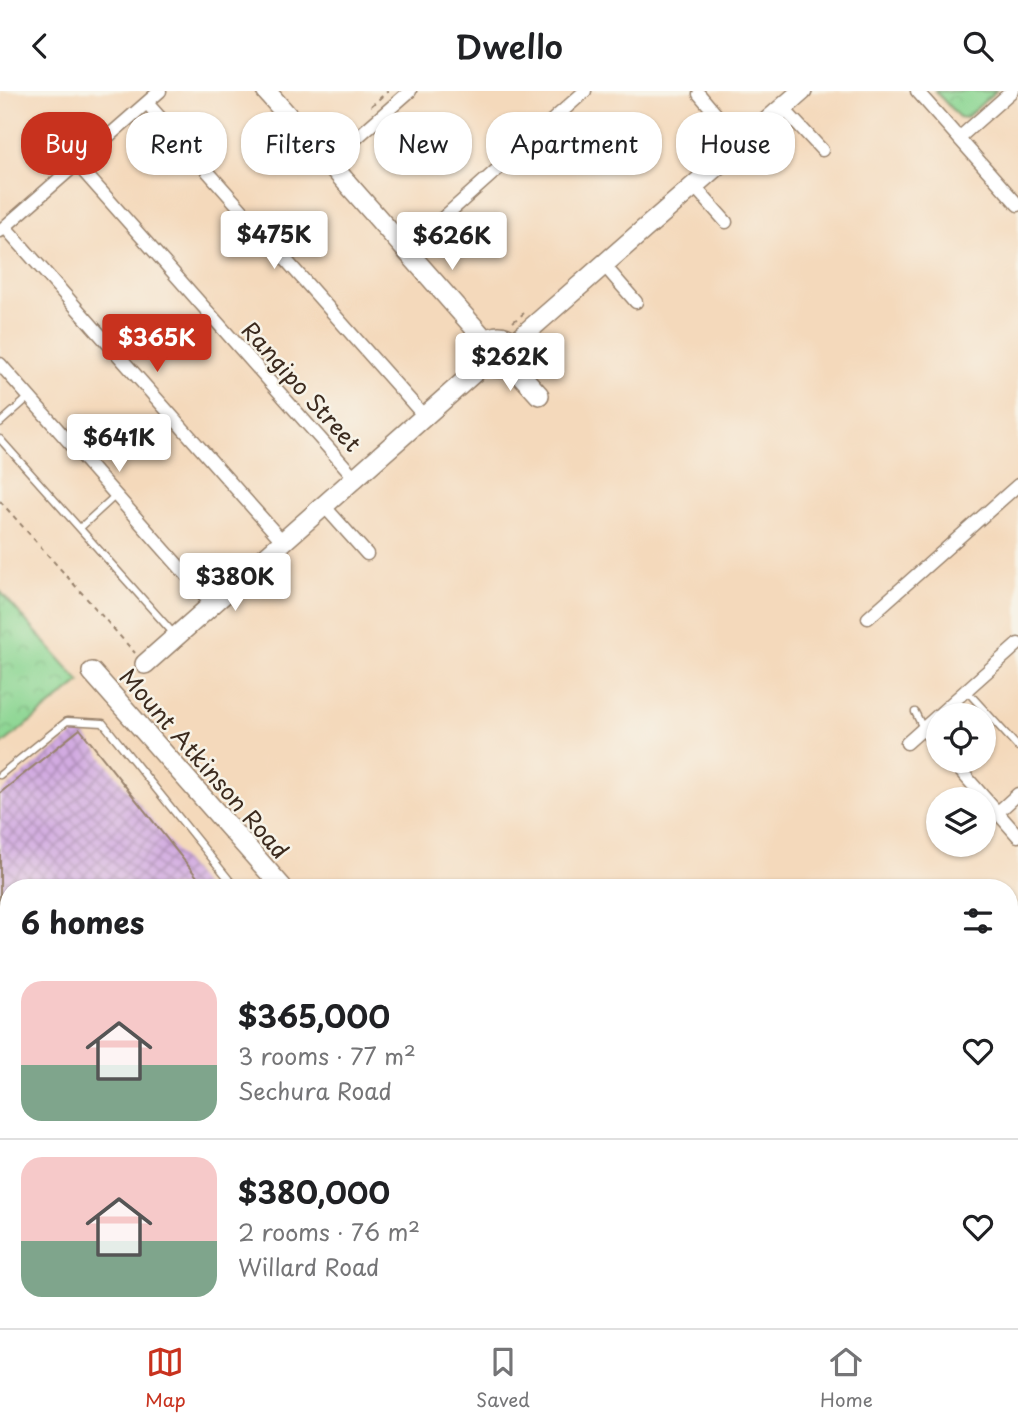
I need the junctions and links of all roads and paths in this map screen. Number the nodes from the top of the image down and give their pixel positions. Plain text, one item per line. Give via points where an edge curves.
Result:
1 (160, 91) edge
2 (266, 91) edge
3 (388, 91) edge
4 (410, 91) edge
5 (585, 91) edge
6 (802, 91) edge
7 (917, 91) edge
8 (1012, 91) edge
9 (699, 94) dead end
10 (147, 103) junction
11 (370, 106) dead end
12 (783, 108) junction
13 (285, 112) edge
14 (714, 112) edge
15 (778, 112) edge
16 (112, 134) edge
17 (360, 135) edge
18 (959, 138) junction
19 (822, 150) dead end
20 (64, 175) edge
21 (87, 175) edge
22 (340, 175) edge
23 (706, 175) edge
24 (694, 186) junction
25 (1018, 205) edge
26 (726, 222) dead end
27 (3, 229) edge
28 (407, 251) junction
29 (604, 265) junction
30 (636, 302) dead end
31 (486, 342) junction
32 (534, 345) dead end
33 (512, 354) junction
34 (486, 362) junction
35 (531, 364) dead end
36 (0, 365) edge
37 (539, 395) dead end
38 (29, 397) junction
39 (425, 417) junction
40 (0, 423) edge
41 (0, 439) edge
42 (356, 479) junction
43 (1018, 485) edge
44 (116, 495) junction
45 (0, 501) edge
46 (325, 506) junction
47 (80, 529) junction
48 (284, 543) junction
49 (367, 554) dead end
50 (213, 605) junction
51 (868, 618) dead end
52 (177, 637) junction
53 (1018, 644) edge
54 (145, 664) joint
55 (92, 672) dead end
56 (966, 689) junction
57 (915, 712) dead end
58 (923, 728) junction
59 (926, 731) edge
60 (906, 743) dead end
61 (1018, 747) edge
62 (962, 773) edge
63 (0, 775) edge
64 (1018, 794) edge
65 (997, 813) junction
66 (1018, 836) edge
67 (229, 879) edge
68 (275, 879) edge

1 - 10 street
2 - 13 street
3 - 11 path
4 - 17 street
5 - 28 street
6 - 12 street
7 - 18 street
8 - 18 street
9 - 14 street
10 - 16 street
10 - 39 street
12 - 15 street
12 - 19 street
18 - 25 street
20 - 27 street
21 - 42 street, Rangipo Street
22 - 28 street
23 - 24 street
24 - 26 street
24 - 29 street
27 - 48 street
28 - 31 street
29 - 30 street
29 - 33 street
31 - 33 street via 501,336
31 - 34 street
32 - 35 path
33 - 34 street via 496,368
33 - 37 street
34 - 39 street
36 - 38 street
38 - 40 lane
38 - 44 street
39 - 42 street
41 - 47 lane
42 - 46 street
43 - 51 street
44 - 47 lane
44 - 50 street
45 - 54 path
46 - 48 street
46 - 49 street
47 - 52 lane
48 - 50 street
50 - 52 street
52 - 54 street
53 - 56 street
55 - 68 street, Mount Atkinson Road
56 - 58 street
56 - 61 lane
57 - 58 lane
58 - 59 street
58 - 60 street
62 - 65 street
63 - 67 lane via 67,721 103,723
64 - 65 street
65 - 66 street

